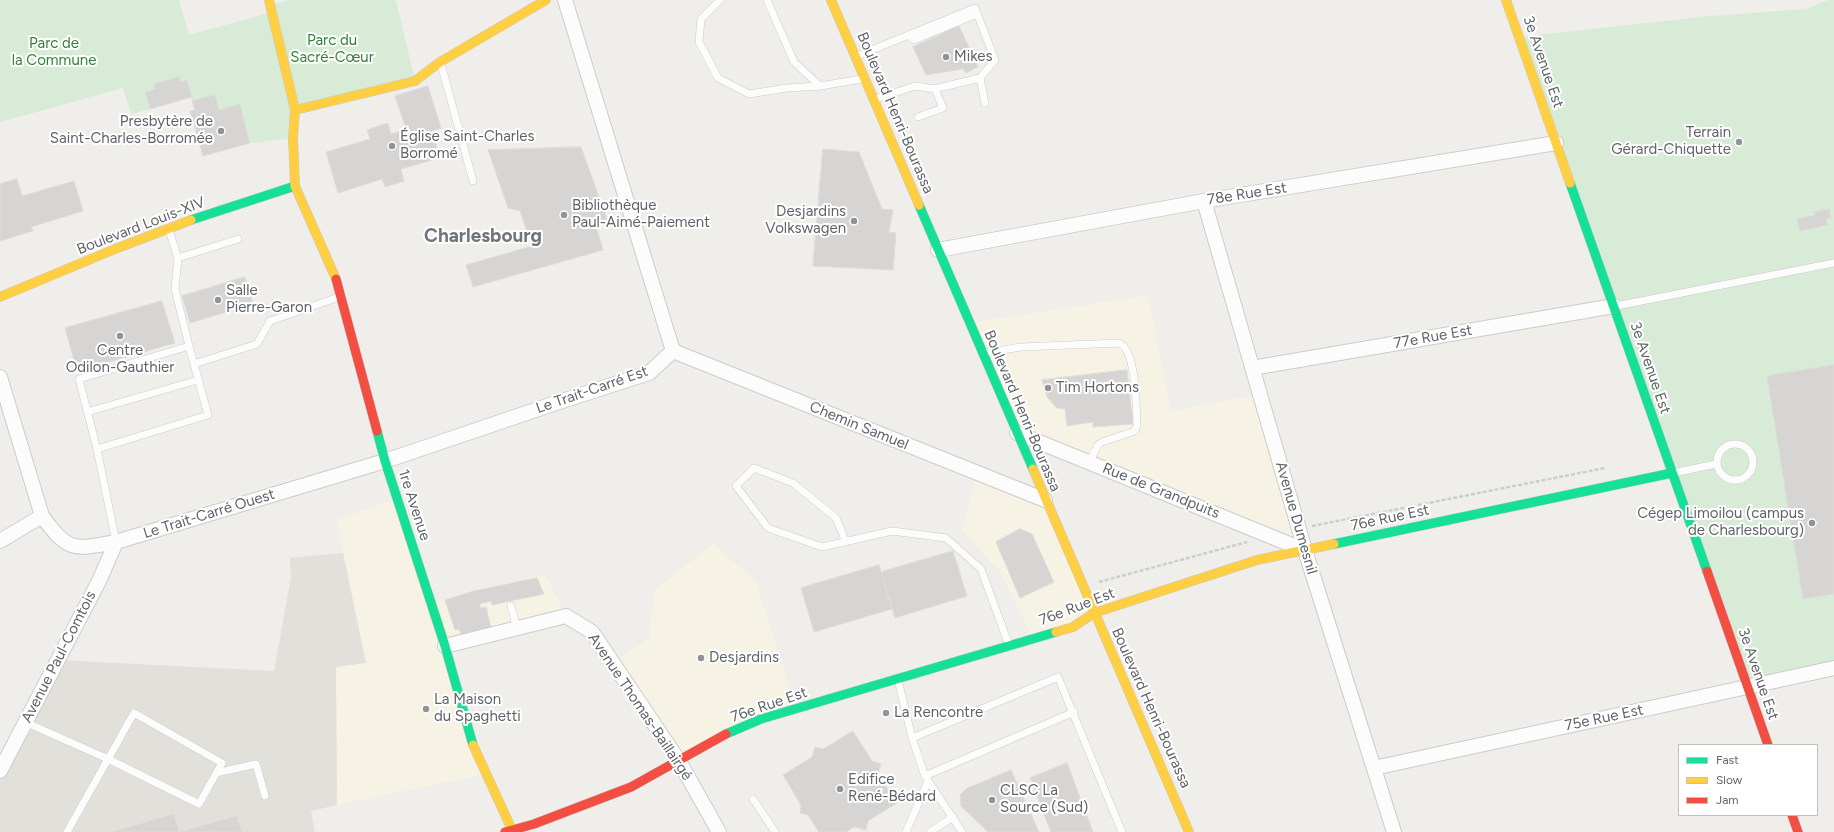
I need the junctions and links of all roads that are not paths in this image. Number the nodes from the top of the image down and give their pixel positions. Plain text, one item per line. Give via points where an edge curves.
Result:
1 (269, 0) edge
2 (546, 0) edge
3 (565, 0) edge
4 (720, 0) edge
5 (767, 0) edge
6 (831, 0) edge
7 (1506, 0) edge
8 (855, 57) junction
9 (440, 62) junction
10 (864, 78) junction
11 (980, 78) junction
12 (820, 86) junction
13 (934, 89) junction
14 (874, 100) junction
15 (985, 103) dead end
16 (295, 110) junction
17 (918, 117) dead end
18 (1556, 143) junction
19 (473, 182) dead end
20 (295, 186) junction
21 (1204, 201) junction
22 (169, 229) junction
23 (238, 239) dead end
24 (938, 250) junction
25 (178, 258) junction
26 (1834, 263) edge
27 (340, 296) junction
28 (0, 297) edge
29 (1614, 306) junction
30 (189, 346) junction
31 (672, 351) junction
32 (983, 354) junction
33 (194, 364) junction
34 (1252, 368) junction
35 (0, 377) edge
36 (198, 380) junction
37 (87, 412) junction
38 (1017, 433) junction
39 (97, 449) junction
40 (385, 461) junction
41 (1090, 462) junction
42 (1716, 464) junction
43 (1672, 473) junction
44 (1045, 500) junction
45 (42, 516) junction
46 (0, 541) edge
47 (116, 542) junction
48 (846, 542) junction
49 (1305, 550) junction
50 (511, 606) dead end
51 (1094, 613) junction
52 (517, 628) junction
53 (445, 646) junction
54 (1009, 646) junction
55 (1834, 668) edge
56 (898, 680) junction
57 (1747, 687) junction
58 (1074, 712) junction
59 (26, 722) junction
60 (912, 738) junction
61 (1768, 744) edge
62 (108, 759) junction
63 (679, 761) junction
64 (1374, 768) junction
65 (0, 771) edge
66 (216, 773) junction
67 (926, 778) junction
68 (265, 796) dead end
69 (753, 799) dead end
70 (1792, 816) edge
71 (953, 817) junction
72 (510, 831) edge
73 (67, 832) edge
74 (719, 832) edge
75 (774, 832) edge
76 (906, 832) edge
77 (930, 832) edge
78 (962, 832) edge
79 (1122, 832) edge
80 (1189, 832) edge
81 (1394, 832) edge
82 (1798, 832) edge

1 - 16 street
2 - 9 street
3 - 31 street
4 - 12 lane via 701,19 699,42 718,78 749,94
5 - 12 lane via 794,62
6 - 8 street, Boulevard Henri-Bourassa
7 - 18 street, 3e Avenue Est
8 - 10 street, Boulevard Henri-Bourassa
8 - 11 lane via 975,8 995,60
9 - 16 street via 415,81
9 - 19 lane
10 - 12 lane
10 - 14 street, Boulevard Henri-Bourassa
11 - 13 lane
11 - 15 lane
13 - 14 lane via 915,86
13 - 17 lane via 943,108
14 - 24 street, Boulevard Henri-Bourassa
16 - 20 street
18 - 21 street, 78e Rue Est
18 - 29 street, 3e Avenue Est
20 - 22 street, Boulevard Louis-XIV
20 - 27 street, 1re Avenue via 334,273
21 - 24 street, 78e Rue Est
21 - 34 street, Avenue Dumesnil
22 - 25 lane
22 - 28 street, Boulevard Louis-XIV
23 - 25 lane
24 - 32 street, Boulevard Henri-Bourassa
25 - 30 lane via 175,288
26 - 29 lane
27 - 33 lane via 270,322 257,344
27 - 40 street, 1re Avenue
29 - 34 street, 77e Rue Est
29 - 43 street, 3e Avenue Est
30 - 33 lane
30 - 37 lane via 79,379
31 - 40 street, Le Trait-Carré Est via 649,373
31 - 44 street, Chemin Samuel
32 - 38 street, Boulevard Henri-Bourassa
32 - 41 lane via 1021,347 1119,343 1124,345 1132,365 1138,425 1135,431 1098,445
33 - 36 lane
34 - 49 street, Avenue Dumesnil
35 - 45 street, Le Trait-Carré Ouest
36 - 37 lane
36 - 39 lane via 208,415
37 - 39 lane
38 - 41 street, Rue de Grandpuits
38 - 44 street, Boulevard Henri-Bourassa
39 - 47 lane
40 - 47 street, Le Trait-Carré Ouest
40 - 53 street, 1re Avenue
41 - 49 street, Rue de Grandpuits
42 - 42 lane via 1721,475 1730,480 1740,480 1751,471 1753,461 1750,451 1741,444 1730,444 1720,449
42 - 43 lane
43 - 49 street, 76e Rue Est
43 - 57 street, 3e Avenue Est
44 - 51 street, Boulevard Henri-Bourassa
45 - 46 street
45 - 47 street, Le Trait-Carré Ouest via 55,534 71,547 92,547
47 - 59 street, Avenue Paul-Comtois
48 - 48 lane via 836,518 793,483 754,468 736,486 768,528 822,546
48 - 54 lane via 892,531 946,538 981,569
49 - 51 street, 76e Rue Est via 1257,560
49 - 64 street, Avenue Dumesnil
50 - 52 lane
51 - 54 street, 76e Rue Est via 1073,627
51 - 80 street, Boulevard Henri-Bourassa
52 - 53 street, Avenue Thomas-Baillairgé
52 - 63 street, Avenue Thomas-Baillairgé via 566,616 592,632
53 - 72 street, 1re Avenue via 473,746
54 - 56 street, 76e Rue Est
55 - 57 street, 75e Rue Est
56 - 60 lane
56 - 63 street, 76e Rue Est via 761,719 718,737
57 - 61 street, 3e Avenue Est
57 - 64 street, 75e Rue Est
58 - 60 lane via 1058,677
58 - 67 lane
58 - 79 lane
59 - 62 lane
59 - 65 street, Avenue Paul-Comtois
60 - 67 lane
62 - 66 lane via 199,804
62 - 66 lane via 134,713 222,762
62 - 73 lane
63 - 72 street, 76e Rue Est via 631,787
63 - 74 street, Avenue Thomas-Baillairgé
64 - 81 street, Avenue Dumesnil
66 - 68 lane via 256,764
67 - 71 lane
67 - 76 lane
69 - 75 lane
70 - 82 street
71 - 77 lane
71 - 78 lane

